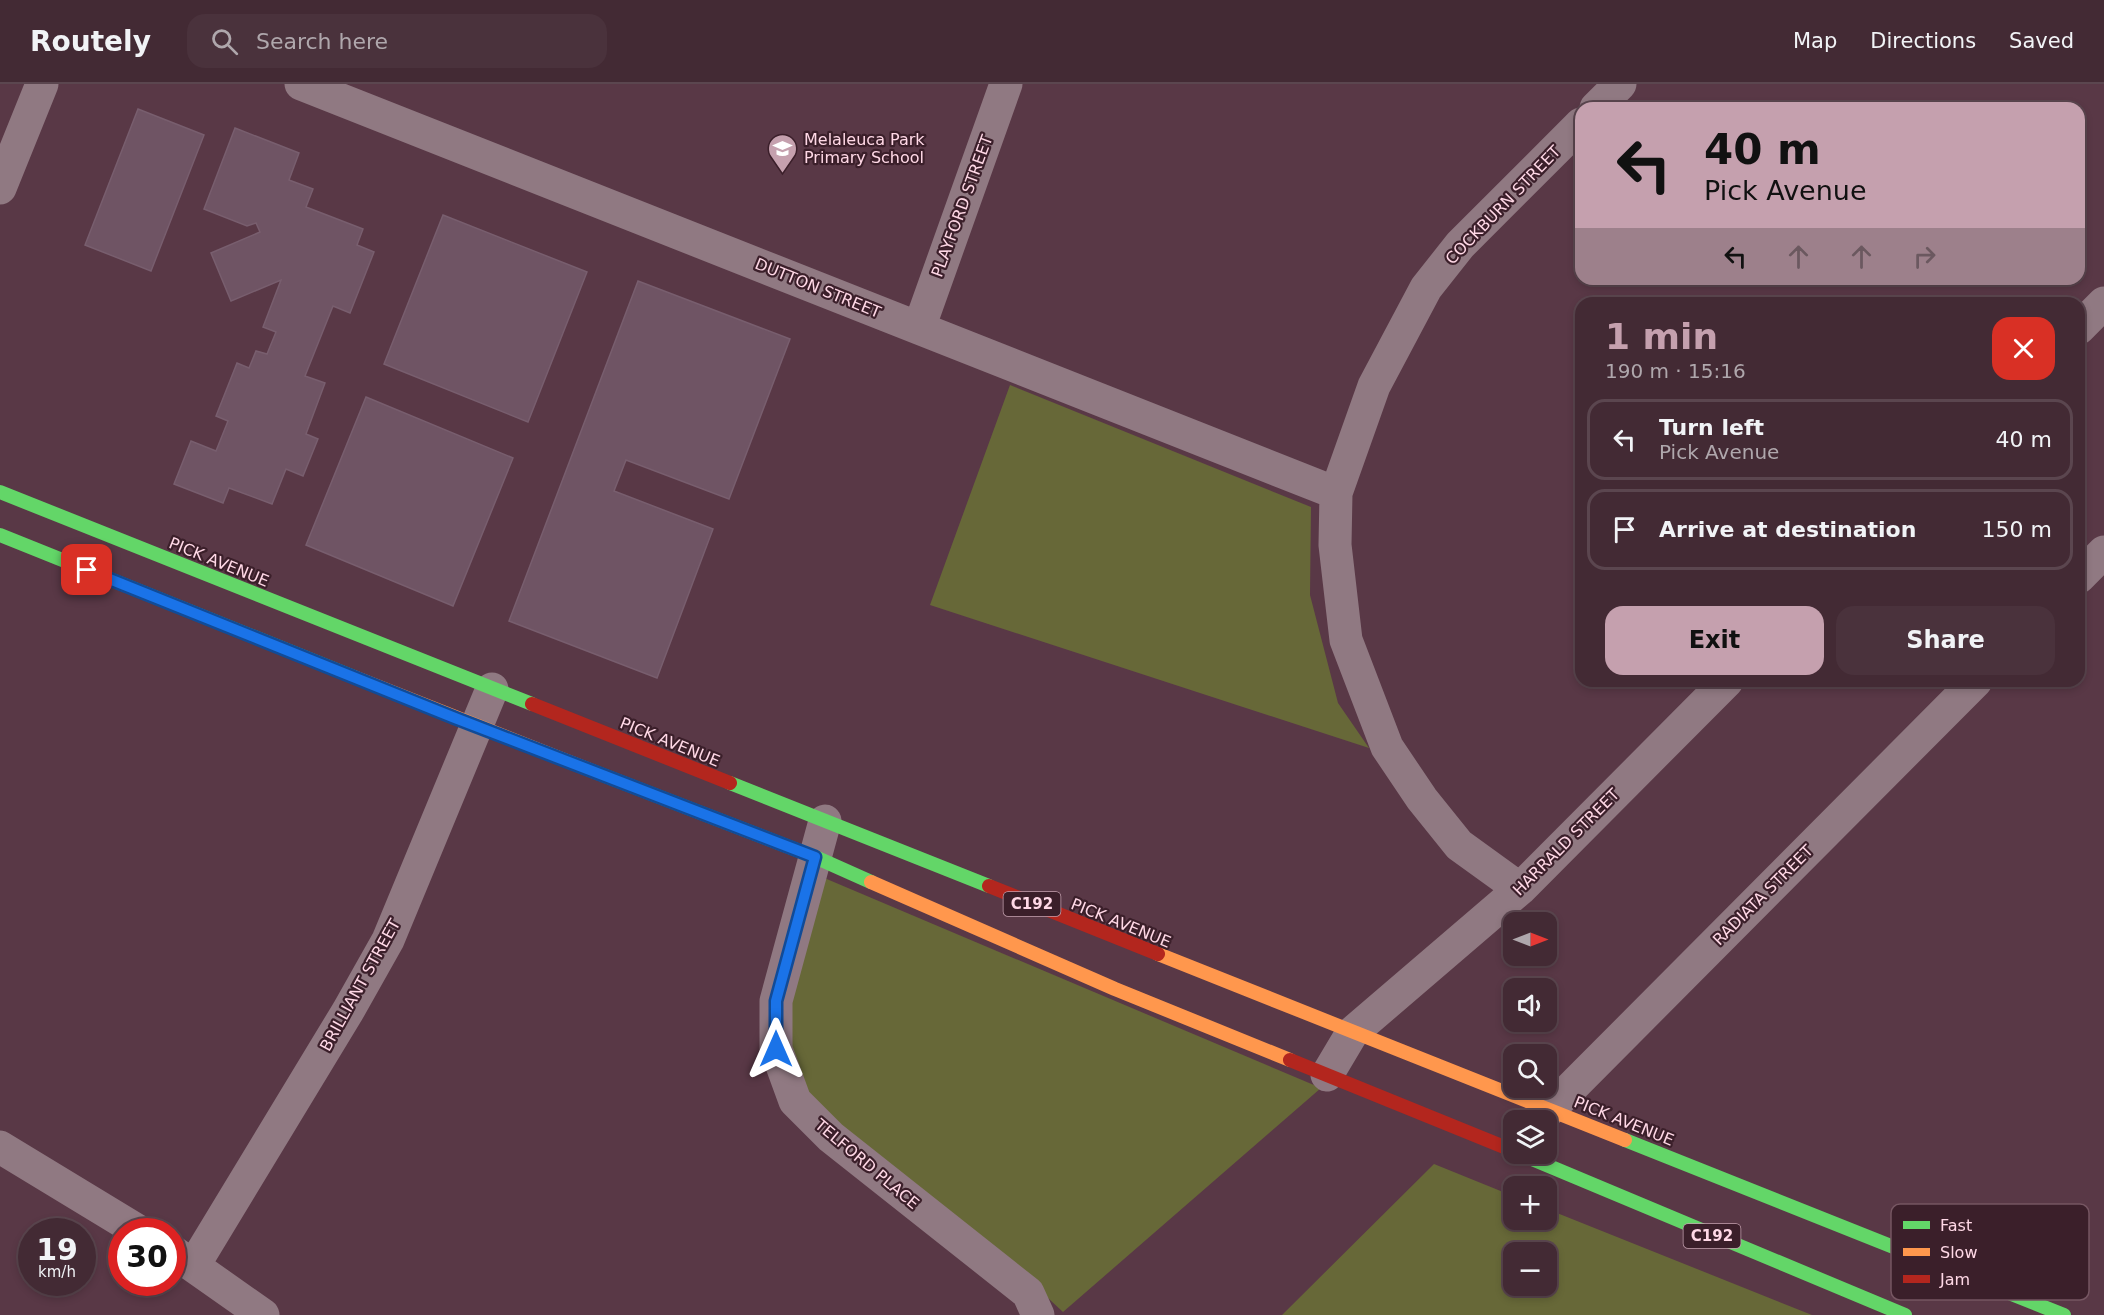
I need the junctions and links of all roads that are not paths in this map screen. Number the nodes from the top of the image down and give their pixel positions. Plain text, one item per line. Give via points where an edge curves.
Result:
1 (42, 84) edge
2 (301, 84) edge
3 (1006, 84) edge
4 (1620, 84) edge
5 (1602, 102) edge
6 (1575, 130) edge
7 (0, 188) edge
8 (2104, 303) edge
9 (2085, 322) edge
10 (919, 328) junction
11 (0, 492) edge
12 (1336, 493) junction
13 (0, 535) edge
14 (2104, 552) edge
15 (2085, 571) edge
16 (1721, 687) edge
17 (1970, 687) edge
18 (492, 689) junction
19 (477, 726) junction
20 (825, 821) junction
21 (815, 857) junction
22 (1520, 889) junction
23 (1352, 1033) junction
24 (1328, 1075) junction
25 (1550, 1109) junction
26 (0, 1147) edge
27 (1503, 1147) edge
28 (1546, 1164) edge
29 (117, 1218) edge
30 (1891, 1246) edge
31 (186, 1254) edge
32 (186, 1260) edge
33 (2027, 1300) edge
34 (1033, 1304) edge
35 (263, 1315) edge
36 (1905, 1315) edge
37 (2064, 1315) edge

1 - 7 street
2 - 10 street, DUTTON STREET
3 - 10 street, PLAYFORD STREET
4 - 5 street
6 - 12 street, COCKBURN STREET via 1460,245 1426,288 1374,386
8 - 9 street
10 - 12 street, DUTTON STREET
11 - 18 main road, PICK AVENUE / C192
12 - 22 street, COCKBURN STREET via 1335,545 1346,640 1387,747 1459,845
13 - 19 main road, C192
14 - 15 street
16 - 22 street, HARRALD STREET
17 - 25 street, RADIATA STREET
18 - 19 street, BRILLIANT STREET
18 - 20 main road, PICK AVENUE / C192
19 - 21 main road, C192
19 - 31 street, BRILLIANT STREET via 388,940 348,1011
20 - 21 street, TELFORD PLACE
20 - 23 main road, PICK AVENUE / C192
21 - 24 main road, C192 via 1115,989
21 - 34 street, TELFORD PLACE via 776,1001 776,1049 795,1101 831,1137
22 - 23 street, HARRALD STREET
23 - 24 street, HARRALD STREET
23 - 25 main road, PICK AVENUE / C192
24 - 27 main road, C192
25 - 30 main road, PICK AVENUE / C192
26 - 29 street
28 - 36 main road, C192
32 - 35 street
33 - 37 main road, PICK AVENUE / C192

